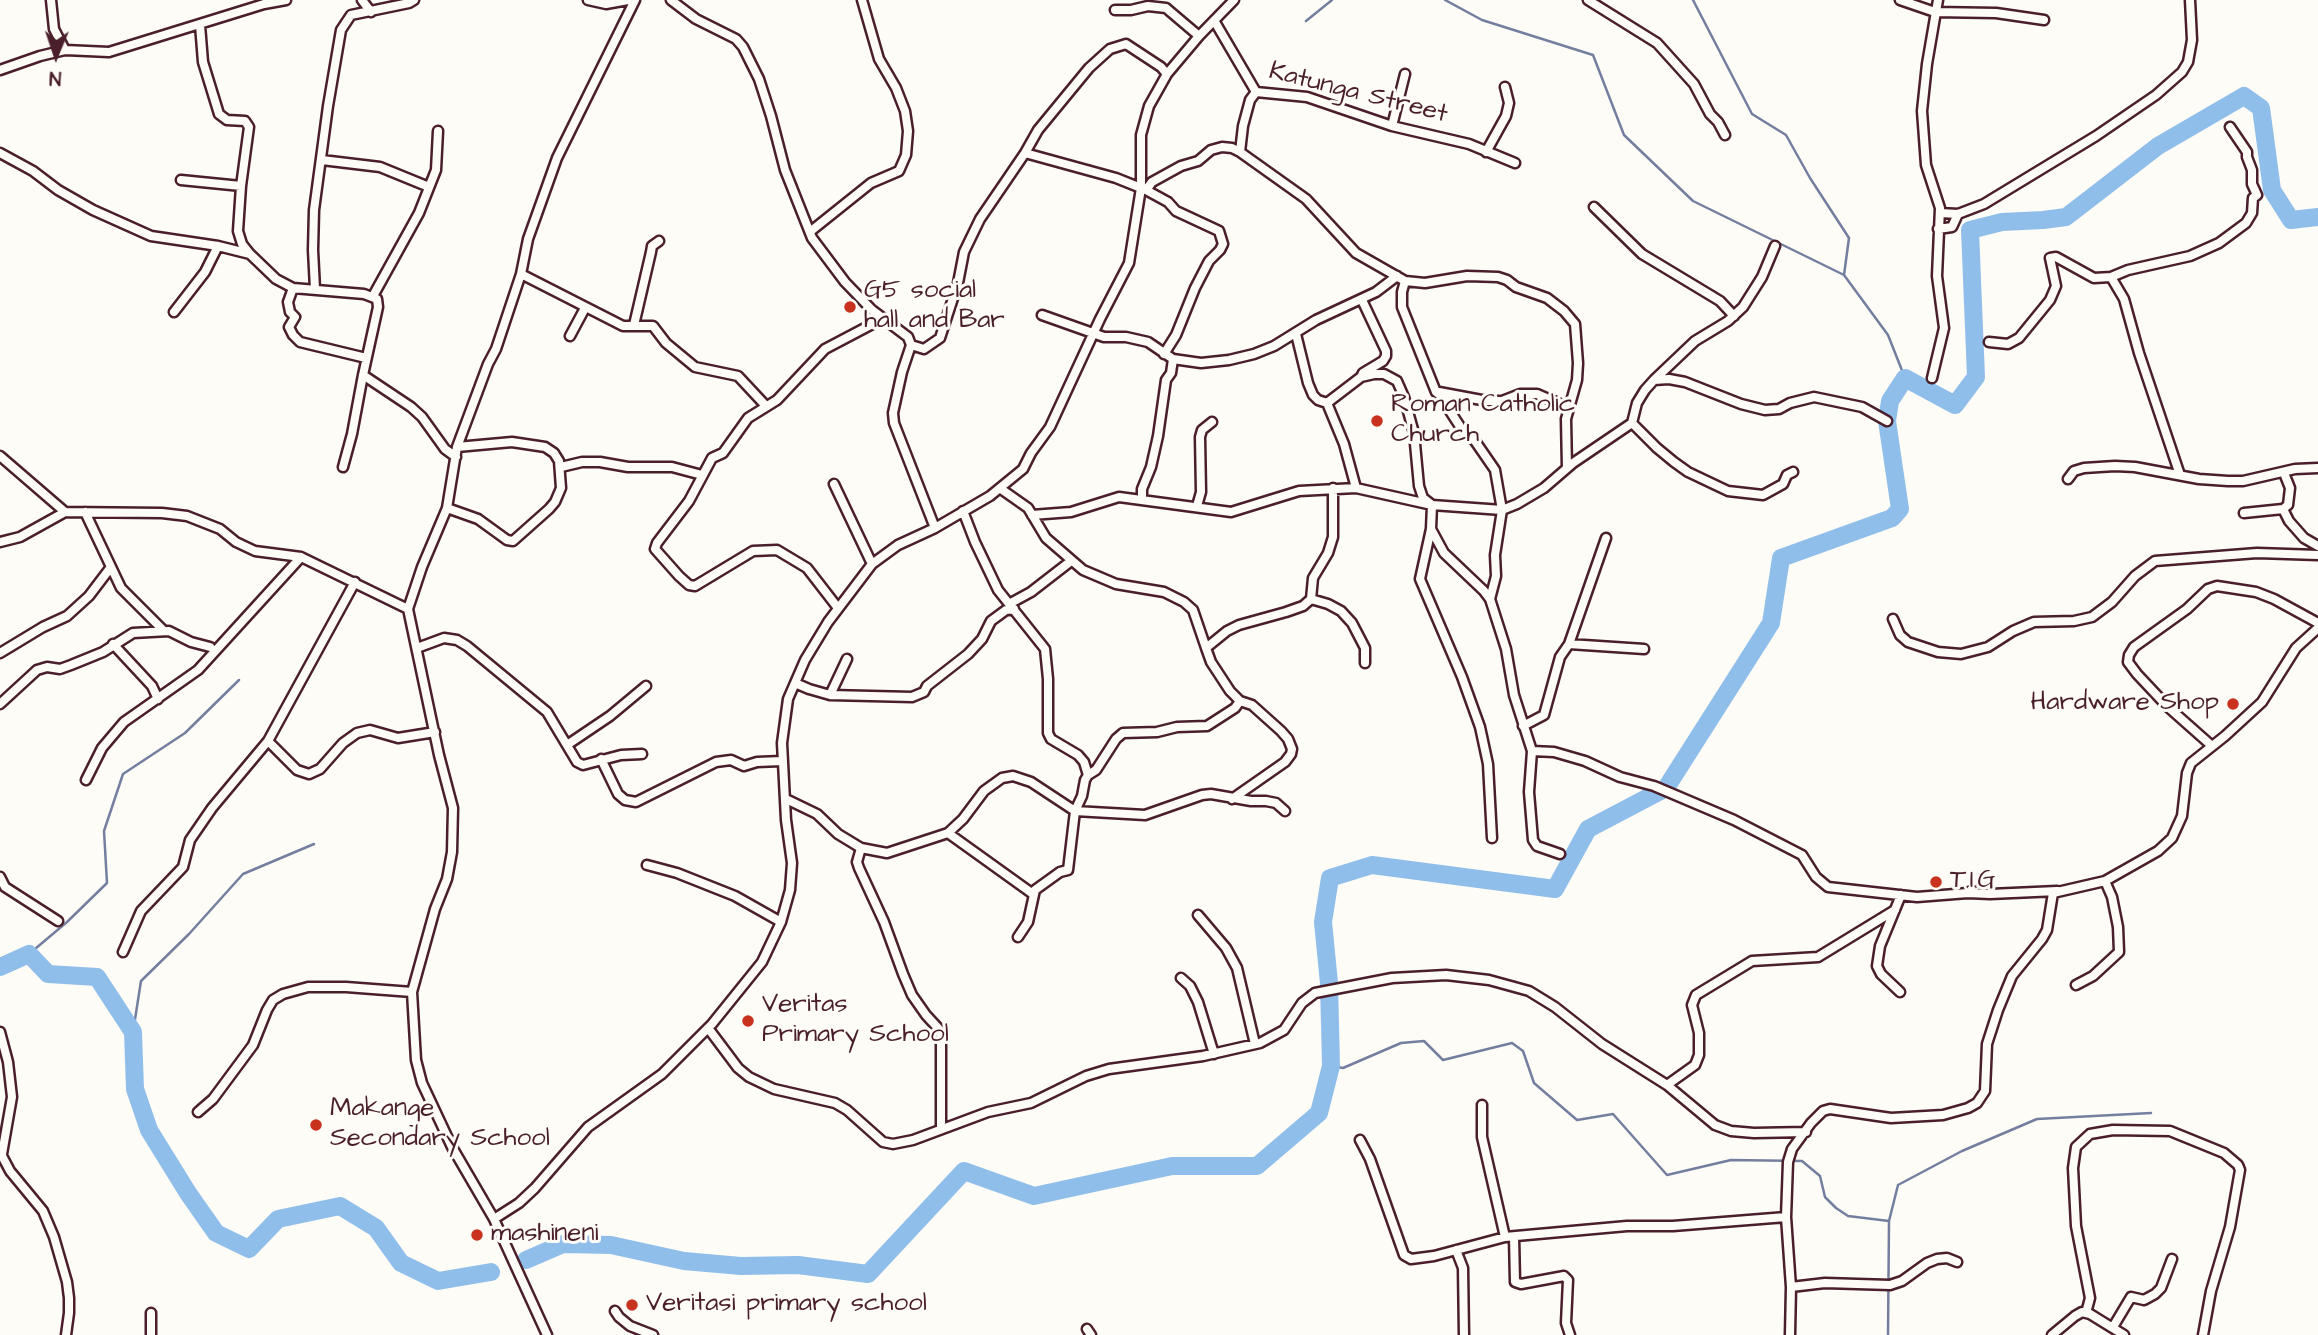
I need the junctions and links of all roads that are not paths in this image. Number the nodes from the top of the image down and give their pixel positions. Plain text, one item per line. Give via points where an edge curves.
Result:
1 (51, 0) edge
2 (286, 0) edge
3 (362, 0) edge
4 (414, 0) edge
5 (587, 0) edge
6 (628, 0) edge
7 (635, 0) edge
8 (671, 0) edge
9 (862, 0) edge
10 (1234, 0) edge
11 (1588, 0) edge
12 (1900, 0) edge
13 (1938, 0) edge
14 (2190, 0) edge
15 (1115, 10) dead end
16 (371, 12) junction
17 (1934, 12) junction
18 (2044, 20) dead end
19 (1215, 22) junction
20 (200, 25) junction
21 (1199, 36) junction
22 (65, 51) junction
23 (0, 70) edge
24 (1167, 74) junction
25 (1405, 74) dead end
26 (1505, 87) dead end
27 (1256, 92) junction
28 (1392, 126) junction
29 (2230, 127) dead end
30 (438, 131) dead end
31 (1725, 135) dead end
32 (1240, 152) junction
33 (1486, 152) junction
34 (0, 153) edge
35 (1025, 153) junction
36 (323, 160) junction
37 (1515, 163) dead end
38 (181, 180) dead end
39 (241, 186) junction
40 (429, 187) junction
41 (1144, 189) junction
42 (1594, 207) dead end
43 (1940, 213) junction
44 (1958, 214) junction
45 (1938, 229) junction
46 (811, 231) junction
47 (659, 241) dead end
48 (218, 246) junction
49 (1775, 246) dead end
50 (250, 254) junction
51 (521, 274) junction
52 (2111, 277) junction
53 (1401, 279) junction
54 (293, 288) junction
55 (315, 289) junction
56 (373, 296) junction
57 (1362, 300) junction
58 (585, 308) junction
59 (174, 312) dead end
60 (1041, 315) dead end
61 (1734, 316) junction
62 (882, 319) junction
63 (634, 325) junction
64 (1095, 334) junction
65 (1296, 334) junction
66 (570, 335) dead end
67 (1989, 342) dead end
68 (911, 345) junction
69 (1168, 356) junction
70 (366, 358) junction
71 (363, 375) junction
72 (1361, 377) junction
73 (1932, 378) dead end
74 (1654, 380) junction
75 (1436, 392) junction
76 (1327, 403) junction
77 (766, 406) junction
78 (1569, 408) junction
79 (1887, 421) dead end
80 (1212, 422) dead end
81 (1632, 423) junction
82 (457, 452) junction
83 (0, 456) edge
84 (343, 467) dead end
85 (561, 467) junction
86 (1567, 468) junction
87 (2318, 468) edge
88 (1793, 472) dead end
89 (2284, 473) junction
90 (702, 475) junction
91 (2180, 475) junction
92 (2068, 479) dead end
93 (834, 484) dead end
94 (1333, 488) junction
95 (1356, 488) junction
96 (1001, 489) junction
97 (1142, 498) junction
98 (1432, 505) junction
99 (1197, 506) junction
100 (447, 508) junction
101 (2283, 509) junction
102 (1502, 510) junction
103 (963, 511) junction
104 (65, 512) junction
105 (85, 512) junction
106 (2244, 513) dead end
107 (1032, 515) junction
108 (935, 528) junction
109 (1431, 529) junction
110 (1606, 538) dead end
111 (0, 542) edge
112 (2318, 546) edge
113 (2318, 555) edge
114 (301, 557) junction
115 (1071, 561) junction
116 (872, 564) junction
117 (111, 568) junction
118 (355, 582) junction
119 (1311, 599) junction
120 (1490, 599) junction
121 (1011, 606) junction
122 (838, 608) junction
123 (408, 610) junction
124 (1893, 619) dead end
125 (2318, 626) edge
126 (163, 630) junction
127 (113, 644) junction
128 (1569, 644) junction
129 (210, 647) dead end
130 (417, 648) junction
131 (1206, 648) junction
132 (1644, 649) dead end
133 (0, 653) edge
134 (847, 659) dead end
135 (1365, 663) dead end
136 (795, 683) junction
137 (646, 686) dead end
138 (830, 695) junction
139 (158, 699) junction
140 (1240, 701) junction
141 (0, 704) edge
142 (1523, 726) junction
143 (435, 732) junction
144 (268, 741) junction
145 (567, 745) junction
146 (2212, 746) junction
147 (1532, 751) junction
148 (642, 754) dead end
149 (601, 759) junction
150 (782, 761) junction
151 (1088, 775) junction
152 (86, 780) dead end
153 (786, 799) junction
154 (1232, 799) junction
155 (1075, 811) junction
156 (1285, 811) dead end
157 (948, 833) junction
158 (1492, 838) dead end
159 (861, 848) junction
160 (1560, 854) dead end
161 (647, 865) dead end
162 (0, 877) edge
163 (2105, 881) junction
164 (2057, 891) junction
165 (1032, 894) junction
166 (1901, 895) junction
167 (1895, 910) junction
168 (1198, 915) dead end
169 (58, 921) dead end
170 (780, 922) junction
171 (1018, 937) dead end
172 (123, 952) dead end
173 (1181, 978) dead end
174 (2076, 985) dead end
175 (412, 992) junction
176 (1900, 992) dead end
177 (708, 1028) junction
178 (0, 1032) edge
179 (1255, 1044) junction
180 (1214, 1054) junction
181 (1667, 1085) junction
182 (1482, 1105) dead end
183 (198, 1112) dead end
184 (942, 1128) junction
185 (1806, 1132) junction
186 (1360, 1140) dead end
187 (1, 1153) edge
188 (1786, 1217) junction
189 (495, 1219) junction
190 (1510, 1237) junction
191 (1455, 1250) junction
192 (2172, 1259) dead end
193 (1957, 1262) dead end
194 (1791, 1287) junction
195 (615, 1311) dead end
196 (151, 1313) dead end
197 (2085, 1313) junction
198 (2113, 1327) junction
199 (66, 1335) edge
200 (152, 1335) edge
201 (547, 1335) edge
202 (653, 1335) edge
203 (1464, 1335) edge
204 (1570, 1335) edge
205 (1790, 1335) edge
206 (2052, 1335) edge
207 (2124, 1335) edge
208 (2203, 1335) edge

1 - 22 street via 54,29
2 - 20 street
3 - 16 street
4 - 16 street
5 - 6 street via 606,4
7 - 51 street via 557,158 528,239
8 - 46 street via 743,47 759,79 785,170
9 - 46 street via 879,59 905,111 906,155 899,171 872,183
10 - 19 street
11 - 31 street via 1657,43 1693,84
12 - 17 street
13 - 17 street
14 - 44 street via 2191,53 2182,72 2117,123 1991,200
15 - 21 street via 1166,8
16 - 36 street via 351,15 341,30
17 - 18 street
17 - 43 street via 1922,111 1926,165
19 - 21 street
19 - 27 street, Katunga Street
20 - 22 street via 108,52
20 - 39 street via 203,62 219,114 227,120 245,121 249,127
21 - 24 street
22 - 23 street
24 - 35 street via 1126,44 1110,49 1064,97
24 - 41 street via 1144,118
25 - 28 street
26 - 33 street via 1506,116
27 - 28 street, Katunga Street via 1307,97
27 - 32 street via 1243,126
28 - 33 street, Katunga Street
29 - 52 street via 2247,152 2257,195 2246,223 2197,253
30 - 40 street via 436,170
32 - 41 street via 1222,147 1211,150
32 - 53 street via 1306,199 1356,253
33 - 37 street, Katunga Street
34 - 48 street via 93,210 151,236
35 - 41 street
35 - 68 street via 990,202 964,252 940,338 924,349
36 - 40 street via 380,167
36 - 55 street via 313,225
38 - 39 street
39 - 50 street via 238,231
40 - 56 street
41 - 64 street via 1129,262
41 - 69 street via 1176,211 1219,231 1223,244 1195,288
42 - 61 street via 1642,254 1720,301
43 - 44 street
43 - 45 street
44 - 45 street via 1952,227
45 - 73 street via 1937,276 1944,328
46 - 62 street via 845,282
47 - 63 street via 650,252
48 - 50 street
48 - 59 street via 205,272
49 - 61 street via 1757,287
50 - 54 street
51 - 58 street
51 - 82 street
52 - 67 street via 2094,278 2056,257 2049,258 2056,286 2050,300 2019,338 2008,345
52 - 91 street via 2121,289
53 - 57 street
53 - 75 street via 1402,307
53 - 78 street via 1424,283 1467,276 1498,277 1547,298 1564,311 1575,324 1577,337 1577,380
54 - 55 street
54 - 70 street via 288,302 295,317 289,327 300,342
55 - 56 street
56 - 70 street via 378,307
57 - 65 street
57 - 72 street via 1386,356
58 - 63 street via 623,326
58 - 66 street
60 - 64 street
61 - 74 street via 1695,341
62 - 68 street via 908,337
62 - 77 street via 825,349 778,400
63 - 77 street via 653,327 695,367 738,376
64 - 69 street via 1148,342
64 - 96 street via 1050,427 1023,469
65 - 69 street via 1229,360 1201,363
65 - 76 street via 1313,395
68 - 108 street via 894,424
69 - 97 street via 1171,373
70 - 71 street
71 - 82 street via 411,407 445,449
71 - 84 street
72 - 76 street
72 - 98 street via 1384,374 1397,381 1414,433 1420,491
74 - 79 street via 1685,382 1765,410 1814,397 1862,407
74 - 81 street via 1637,403
75 - 78 street via 1487,401 1529,393
75 - 102 street via 1489,457
76 - 95 street
77 - 90 street via 748,418
78 - 86 street
80 - 99 street via 1200,437
81 - 86 street
81 - 88 street via 1688,472 1728,491 1763,495
82 - 85 street via 512,442 535,445 554,453
82 - 100 street
83 - 104 street
85 - 90 street via 600,462 672,467
85 - 100 street via 561,488 555,502 513,541
86 - 102 street via 1544,488
87 - 89 street
89 - 91 street via 2243,481
89 - 101 street via 2290,498
90 - 122 street via 655,549 688,585 695,586 753,551 778,550 807,568
91 - 92 street via 2115,466 2084,468
93 - 116 street
94 - 95 street
94 - 99 street via 1299,491 1231,512
94 - 119 street via 1333,537 1313,578
95 - 98 street
96 - 103 street
96 - 107 street
97 - 99 street
97 - 107 street via 1119,497 1071,512
98 - 102 street
98 - 109 street
100 - 123 street
101 - 106 street
101 - 112 street via 2304,538
102 - 120 street
103 - 108 street
103 - 121 street via 987,570
104 - 105 street
104 - 111 street via 20,537
105 - 114 street via 187,516 220,529 255,551
105 - 117 street
107 - 115 street via 1046,538
108 - 116 street via 898,545
109 - 120 street via 1444,553
109 - 158 street via 1420,579 1480,727 1488,764
110 - 128 street
113 - 124 street via 2257,553 2155,561 2092,617 2035,622 1988,647 1961,654 1908,642
114 - 118 street
114 - 139 street via 198,670
115 - 121 street
115 - 131 street via 1096,577 1164,592 1184,602 1193,610
116 - 122 street
117 - 126 street via 121,588
117 - 133 street via 67,616
118 - 123 street
118 - 144 street
119 - 131 street via 1303,606 1239,625
119 - 135 street via 1341,611 1352,623 1365,648
120 - 142 street via 1507,649 1509,676
121 - 138 street via 990,621 974,648 919,694
121 - 151 street via 1048,658 1048,733 1078,755
122 - 136 street
123 - 130 street
125 - 146 street via 2297,648 2262,702
125 - 146 street via 2274,599 2217,586 2134,647 2128,662 2137,674
126 - 127 street via 133,633
126 - 129 street
127 - 139 street via 152,686
127 - 141 street via 60,669 37,670
128 - 132 street
128 - 142 street via 1560,657 1544,715
130 - 143 street
130 - 145 street via 444,638 467,646 547,712
131 - 140 street via 1217,674
134 - 138 street
136 - 138 street
136 - 150 street via 786,708
137 - 145 street
139 - 152 street via 110,737
140 - 151 street via 1207,726 1124,733
140 - 154 street via 1252,705 1281,731 1292,749 1278,767
142 - 147 street
143 - 144 street via 398,738 370,730 357,733 309,774 297,770
143 - 175 street via 453,807 452,852
144 - 172 street via 190,840 179,874 141,911
145 - 149 street via 583,765
146 - 163 street via 2187,773 2182,816 2172,838
147 - 160 street via 1532,840
147 - 166 street via 1568,755 1734,820 1790,846 1828,887
148 - 149 street
149 - 150 street via 618,794 636,802 716,762 731,760 744,766
150 - 153 street
151 - 155 street
153 - 159 street via 817,814
153 - 170 street via 791,876
154 - 155 street via 1202,795 1144,815
154 - 156 street via 1276,803
155 - 157 street via 1031,782 1007,777 984,791
155 - 165 street via 1068,870
157 - 159 street via 887,853
157 - 165 street
159 - 184 street via 859,868 903,974 941,1036
161 - 170 street via 735,896
162 - 169 street via 5,887
163 - 164 street
163 - 174 street via 2118,927 2119,953
164 - 166 street
164 - 185 street via 2047,930 2012,976 1998,1010 1987,1044 1985,1091 1977,1103 1943,1115 1891,1118 1830,1109
165 - 171 street via 1028,922
166 - 167 street
167 - 176 street via 1877,966
167 - 181 street via 1818,957 1752,961 1706,987 1692,1004 1699,1055 1695,1065
168 - 179 street via 1237,968
170 - 177 street via 762,962
173 - 180 street via 1198,1002
175 - 183 street via 308,987 283,993 267,1010 253,1045
175 - 189 street via 413,1037 422,1083 452,1147
177 - 184 street via 749,1077 774,1089 835,1103 883,1142 913,1140
177 - 189 street via 662,1073 588,1127 535,1188
178 - 187 street via 12,1097
179 - 180 street
179 - 181 street via 1284,1030 1302,1003 1315,993 1432,975 1489,980 1529,991
180 - 184 street via 1109,1069 1031,1103
181 - 185 street via 1715,1125 1731,1131
182 - 190 street via 1482,1137
185 - 188 street via 1788,1162
186 - 191 street via 1405,1255 1416,1259
187 - 199 street via 43,1211 54,1237 68,1290
188 - 190 street
188 - 194 street
189 - 201 street
190 - 191 street
190 - 204 street via 1515,1282 1564,1276 1568,1280 1566,1323
191 - 203 street via 1463,1268
192 - 198 street via 2161,1288 2144,1300 2131,1297
193 - 194 street via 1937,1259 1890,1285
194 - 205 street
195 - 202 street via 630,1326
196 - 200 street
197 - 198 street
197 - 206 street
197 - 208 street via 2090,1298 2076,1226 2076,1147 2090,1134 2170,1131 2224,1153 2240,1170
198 - 207 street

